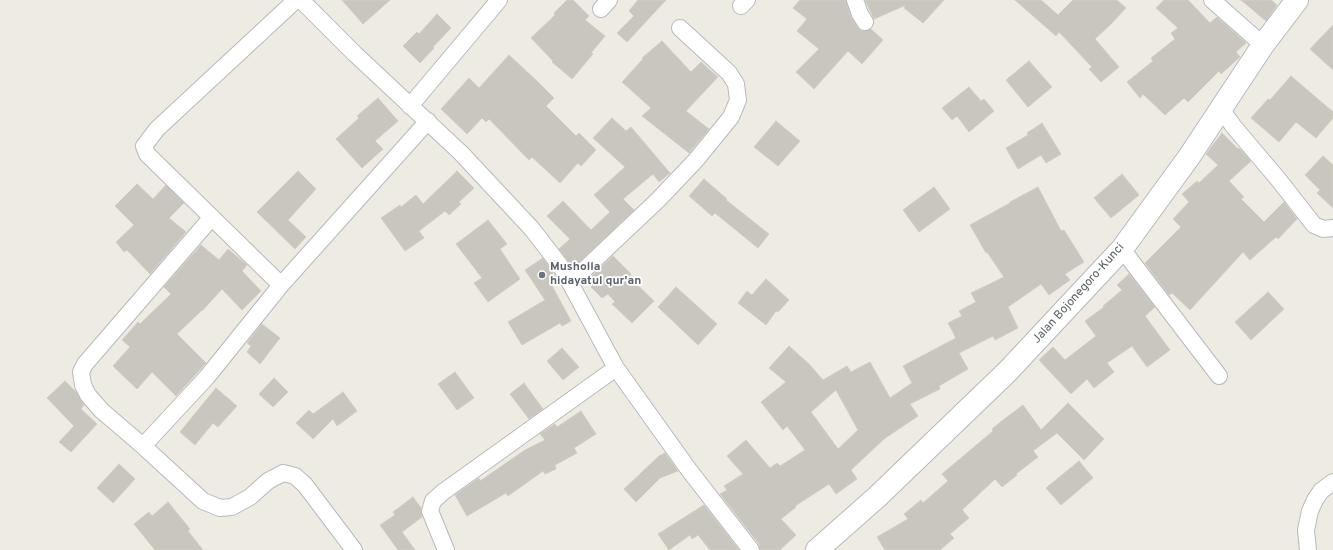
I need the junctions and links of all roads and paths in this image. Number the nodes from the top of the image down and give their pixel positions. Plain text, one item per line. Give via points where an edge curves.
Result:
1 (296, 0) edge
2 (301, 0) edge
3 (499, 0) edge
4 (855, 0) edge
5 (1212, 0) edge
6 (1297, 0) edge
7 (865, 22) dead end
8 (680, 28) dead end
9 (1263, 45) junction
10 (410, 106) junction
11 (1221, 109) junction
12 (428, 121) junction
13 (212, 217) junction
14 (1333, 228) edge
15 (1122, 249) junction
16 (570, 283) junction
17 (281, 285) junction
18 (616, 368) junction
19 (1220, 376) dead end
20 (143, 446) junction
21 (1333, 482) edge
22 (441, 548) edge
23 (354, 550) edge
24 (751, 550) edge
25 (817, 550) edge
26 (1308, 550) edge

1 - 13 street via 157,129 144,146 147,154
2 - 10 street
3 - 10 street
4 - 7 street
5 - 9 street
6 - 9 main road, Jalan Bojonegoro-Kunci
8 - 16 street via 729,73 736,84 738,100 731,117 696,160 658,200
9 - 11 main road, Jalan Bojonegoro-Kunci
10 - 12 street
11 - 14 street via 1314,225 1322,229
11 - 15 main road, Jalan Bojonegoro-Kunci
12 - 16 street via 527,224 562,268
12 - 17 street
13 - 17 street
13 - 20 street via 85,364 82,372 83,385 88,395 102,411
15 - 19 street
15 - 25 main road, Jalan Bojonegoro-Kunci via 1007,372 877,497
16 - 18 street
17 - 20 street via 208,377
18 - 22 street via 434,501 430,511
18 - 24 street via 689,470
20 - 23 street via 203,501 220,508 232,507 283,473 295,476 305,485
21 - 26 street via 1314,500 1306,530

